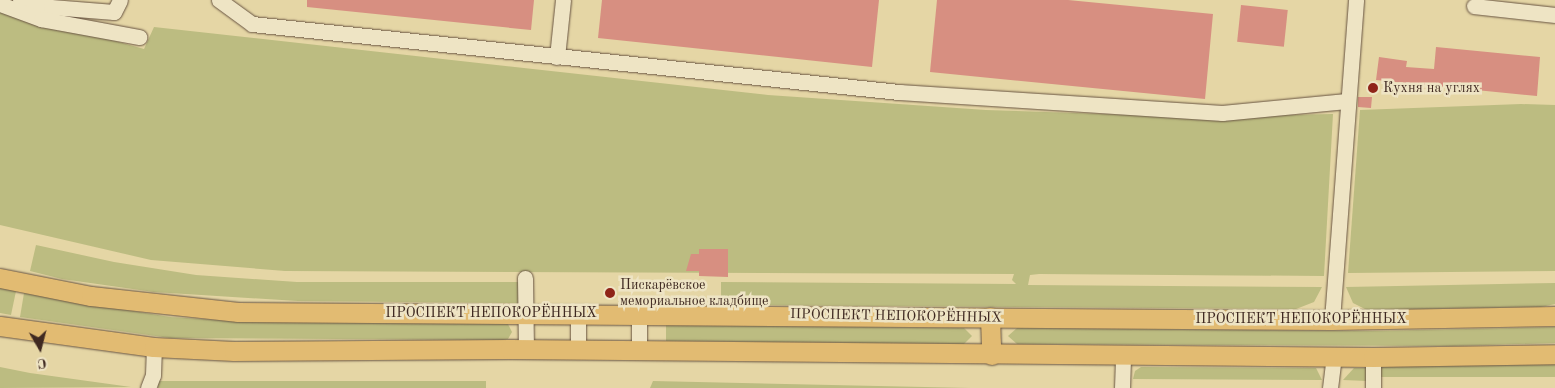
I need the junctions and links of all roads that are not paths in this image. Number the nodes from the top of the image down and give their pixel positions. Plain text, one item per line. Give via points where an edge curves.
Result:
1 (20, 0) edge
2 (120, 0) edge
3 (219, 0) edge
4 (563, 0) edge
5 (1356, 0) edge
6 (0, 4) edge
7 (1474, 6) dead end
8 (1555, 15) edge
9 (139, 37) dead end
10 (557, 57) junction
11 (1346, 109) junction
12 (0, 278) edge
13 (525, 278) dead end
14 (526, 313) junction
15 (578, 313) junction
16 (639, 314) junction
17 (1555, 316) edge
18 (990, 317) junction
19 (1332, 320) junction
20 (0, 326) edge
21 (154, 348) junction
22 (526, 350) junction
23 (578, 350) junction
24 (639, 351) junction
25 (1555, 354) edge
26 (991, 355) junction
27 (1123, 355) junction
28 (1334, 357) junction
29 (1373, 357) junction
30 (148, 388) edge
31 (1122, 388) edge
32 (1330, 388) edge
33 (1373, 388) edge

1 - 2 street via 51,7 114,12
3 - 10 street via 252,24
4 - 10 street
5 - 11 street
6 - 9 street via 41,19
7 - 8 street
10 - 11 street via 899,92 1222,113
11 - 19 street
12 - 14 main road, ПРОСПЕКТ НЕПОКОРЁННЫХ via 91,296 238,312
13 - 14 street
14 - 15 main road, ПРОСПЕКТ НЕПОКОРЁННЫХ
14 - 22 street
15 - 16 main road, ПРОСПЕКТ НЕПОКОРЁННЫХ
15 - 23 street
16 - 18 main road, ПРОСПЕКТ НЕПОКОРЁННЫХ
16 - 24 street
17 - 19 main road, ПРОСПЕКТ НЕПОКОРЁННЫХ
18 - 19 main road, ПРОСПЕКТ НЕПОКОРЁННЫХ
18 - 26 main road
20 - 21 main road
21 - 22 main road via 234,351
21 - 30 street via 153,374
22 - 23 main road
23 - 24 main road
24 - 26 main road
25 - 29 main road
26 - 27 main road
27 - 28 main road
27 - 31 street
28 - 29 main road
28 - 32 street
29 - 33 street

